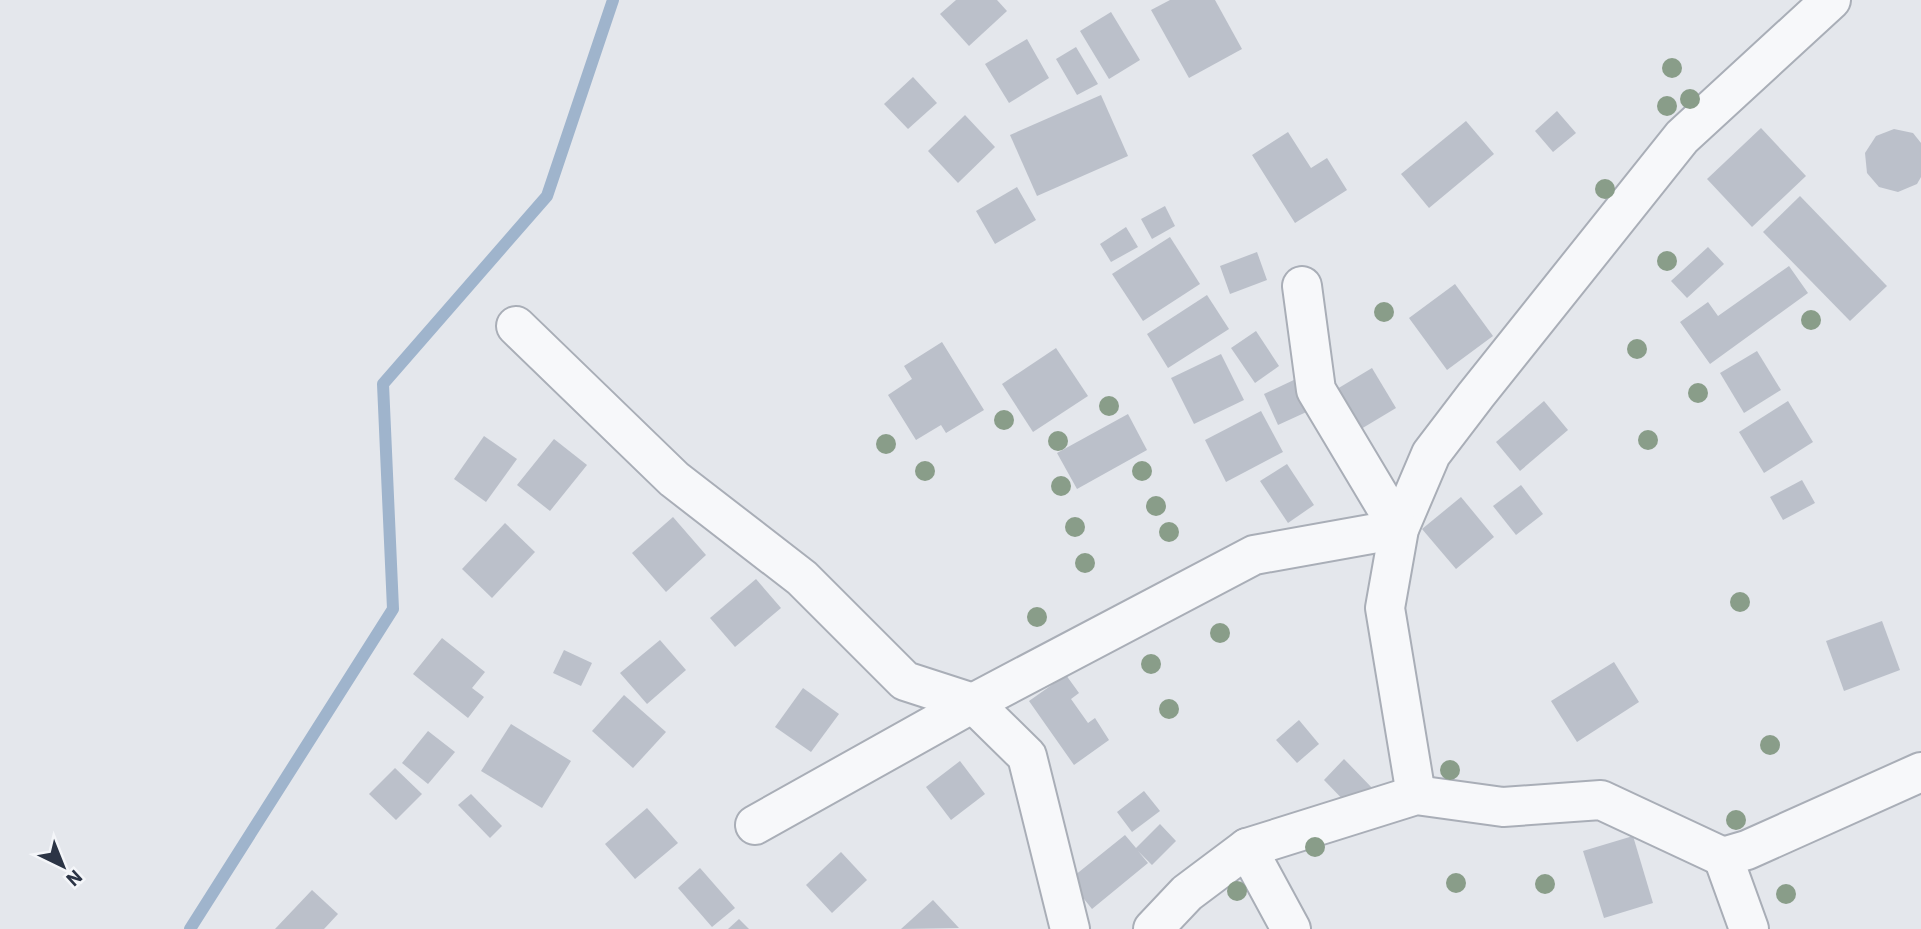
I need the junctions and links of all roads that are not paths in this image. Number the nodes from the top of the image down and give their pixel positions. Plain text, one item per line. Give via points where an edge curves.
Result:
1 (1831, 0) edge
2 (1302, 286) dead end
3 (516, 326) dead end
4 (1399, 529) junction
5 (973, 703) junction
6 (1921, 772) edge
7 (1416, 795) junction
8 (755, 825) dead end
9 (1247, 848) junction
10 (1723, 858) junction
11 (1070, 929) edge
12 (1153, 929) edge
13 (1291, 929) edge
14 (1749, 929) edge

1 - 4 street via 1682,137 1432,454
2 - 4 street via 1316,390
3 - 5 street via 674,479 802,578 905,681
4 - 5 street via 1254,555
4 - 7 street via 1385,608
5 - 8 street
5 - 11 street via 1027,756
6 - 10 street
7 - 9 street
7 - 10 street via 1503,807 1601,800
9 - 12 street via 1187,894
9 - 13 street
10 - 14 street

